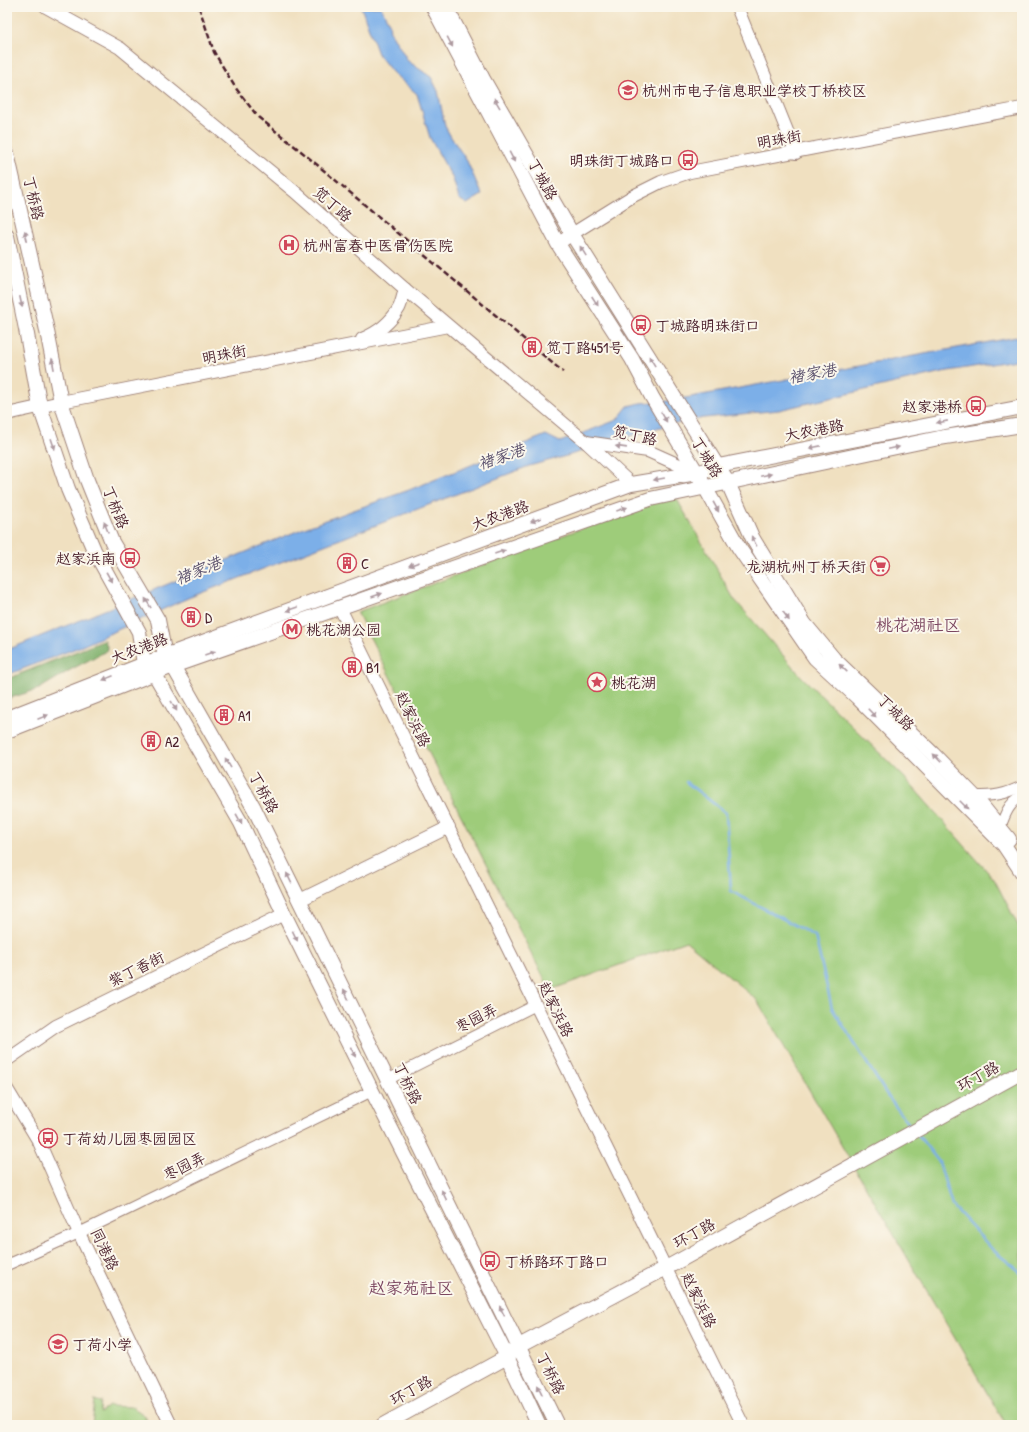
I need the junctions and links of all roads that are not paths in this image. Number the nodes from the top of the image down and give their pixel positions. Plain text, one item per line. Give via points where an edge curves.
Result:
1 (46, 7) edge
2 (433, 7) edge
3 (446, 7) edge
4 (737, 7) edge
5 (1022, 108) edge
6 (796, 152) junction
7 (7, 153) edge
8 (572, 234) junction
9 (7, 236) edge
10 (558, 244) junction
11 (405, 289) junction
12 (448, 326) junction
13 (345, 346) junction
14 (61, 402) junction
15 (1022, 406) edge
16 (40, 407) junction
17 (7, 414) edge
18 (1022, 425) edge
19 (586, 442) junction
20 (718, 466) junction
21 (697, 473) junction
22 (728, 483) junction
23 (631, 484) junction
24 (706, 487) junction
25 (340, 608) junction
26 (169, 661) junction
27 (149, 668) junction
28 (7, 718) edge
29 (7, 731) edge
30 (1022, 786) edge
31 (974, 796) junction
32 (1022, 796) edge
33 (448, 828) junction
34 (1000, 828) junction
35 (1022, 856) edge
36 (1022, 872) edge
37 (300, 900) junction
38 (284, 914) junction
39 (536, 1005) junction
40 (7, 1060) edge
41 (1022, 1072) edge
42 (387, 1080) junction
43 (7, 1089) edge
44 (372, 1092) junction
45 (79, 1233) junction
46 (7, 1265) edge
47 (666, 1268) junction
48 (519, 1346) junction
49 (507, 1357) junction
50 (171, 1425) edge
51 (384, 1425) edge
52 (538, 1425) edge
53 (557, 1425) edge
54 (743, 1425) edge

1 - 11 street, 笕丁路 via 120,48 294,191
2 -> 10 main road, 丁城路
8 -> 3 main road, 丁城路 via 483,79
4 - 6 street
5 - 6 street, 明珠街
6 - 8 street, 明珠街 via 690,172 660,182
14 -> 7 main road, 丁桥路
8 - 10 street, 明珠街
20 -> 8 main road, 丁城路
9 -> 16 main road
10 -> 21 main road, 丁城路 via 632,359
11 - 12 street, 笕丁路
11 - 13 street via 399,307 386,325 369,337
12 - 13 street, 明珠街
12 - 19 street, 笕丁路
13 - 14 street, 明珠街
14 - 16 street, 明珠街
26 -> 14 main road, 丁桥路 via 158,620 112,542 87,480
15 -> 20 main road, 大农港路
16 - 17 street, 明珠街
16 -> 27 main road via 71,496 94,550 139,632
22 -> 18 main road, 大农港路 via 939,438
21 -> 19 street, 笕丁路 via 648,451
19 - 23 street, 笕丁路
20 - 21 main road, 大农港路
20 - 22 main road, 丁城路
21 -> 23 main road, 大农港路
21 - 24 main road, 丁城路
22 - 24 main road, 大农港路
31 -> 22 main road, 丁城路 via 834,659 804,623 753,540
23 -> 26 main road, 大农港路
25 -> 24 main road, 大农港路 via 650,499
24 -> 36 main road, 丁城路 via 739,548 815,658 1004,845
26 -> 25 main road, 大农港路
25 - 33 street, 赵家浜路
26 - 27 main road, 大农港路
37 -> 26 main road, 丁桥路 via 254,808
27 -> 28 main road, 大农港路
29 -> 27 main road, 大农港路
27 -> 38 main road via 241,823
30 - 31 street via 1009,793
31 - 34 main road, 丁城路
32 - 34 street via 1009,807
33 - 37 street
33 - 39 street, 赵家浜路
34 - 35 main road, 丁城路
42 -> 37 main road, 丁桥路
38 - 40 street, 紫丁香街 via 56,1026
38 -> 44 main road
39 - 42 street, 枣园弄
39 - 47 street, 赵家浜路
41 - 47 main road, 环丁路
48 -> 42 main road, 丁桥路
43 - 45 street, 同港路 via 39,1142
44 - 45 street, 枣园弄
44 - 49 main road
45 - 46 street, 枣园弄
45 - 50 street, 同港路
47 - 48 main road, 环丁路
47 - 54 street, 赵家浜路
48 - 49 main road, 环丁路
53 -> 48 main road, 丁桥路
49 - 51 main road, 环丁路
49 - 52 main road

